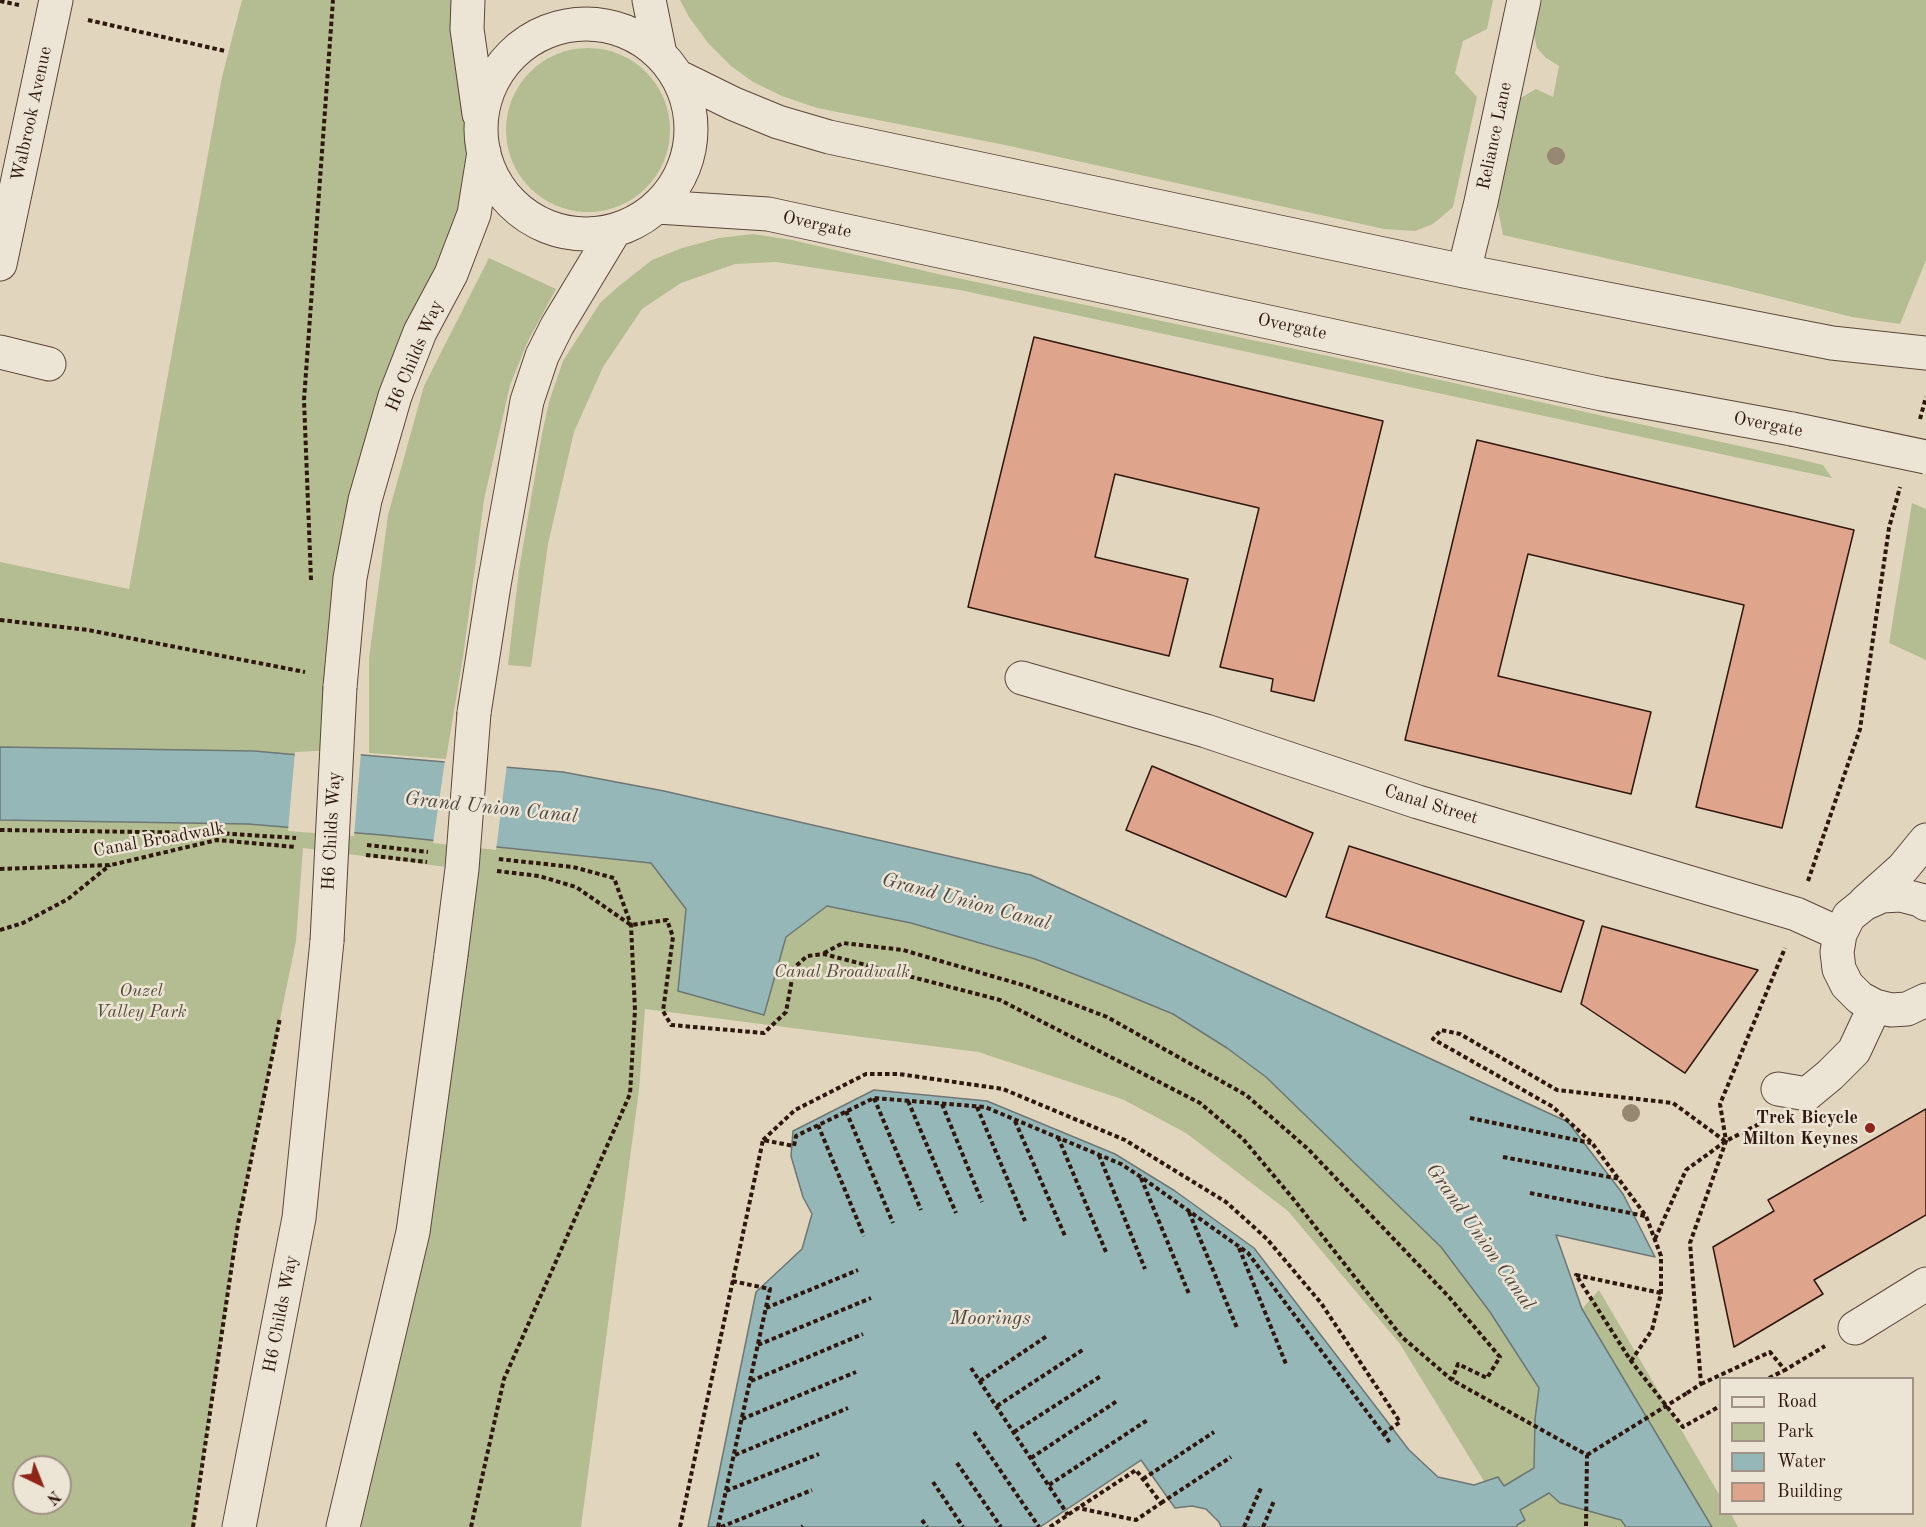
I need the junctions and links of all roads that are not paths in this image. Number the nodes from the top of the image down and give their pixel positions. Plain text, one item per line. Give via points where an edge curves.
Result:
1 (468, 0) edge
2 (649, 0) edge
3 (1524, 0) edge
4 (55, 6) edge
5 (669, 65) junction
6 (482, 138) junction
7 (657, 207) junction
8 (615, 230) junction
9 (0, 264) edge
10 (1464, 271) junction
11 (0, 352) edge
12 (1926, 353) edge
13 (49, 364) dead end
14 (1926, 458) edge
15 (1023, 678) dead end
16 (1926, 840) edge
17 (1864, 903) junction
18 (1926, 904) edge
19 (1840, 934) junction
20 (1925, 1002) edge
21 (1875, 1006) junction
22 (1778, 1089) dead end
23 (1926, 1284) edge
24 (1855, 1328) road end
25 (240, 1527) edge
26 (343, 1527) edge

1 - 6 street, H6 Childs Way via 467,29
2 - 5 street
3 - 10 street, Reliance Lane
4 - 9 street, Walbrook Avenue
5 - 6 street via 635,36 606,26 577,24 547,32 521,46 500,68 487,95
5 - 7 street via 688,102 691,131 687,159 675,185
5 - 10 street via 734,104 829,137
6 - 8 street via 496,184 518,209 548,227 581,234
6 - 25 street, H6 Childs Way, bridge via 474,214 395,396 365,500 327,681 327,941 299,1218
7 - 8 street via 638,221
7 - 14 street, Overgate, bridge via 768,214 1602,394
8 - 26 street, bridge via 557,326 527,401 474,713 462,869 412,1232
10 - 12 street via 1832,343
11 - 13 street
15 - 19 street, Canal Street via 1206,731 1418,802 1796,914
16 - 17 street
17 - 18 street via 1882,896 1901,895
17 - 19 street via 1849,916
19 - 21 street via 1839,969 1847,985
20 - 21 street via 1906,1009
21 - 22 street via 1854,1051 1830,1075 1807,1094
23 - 24 street

